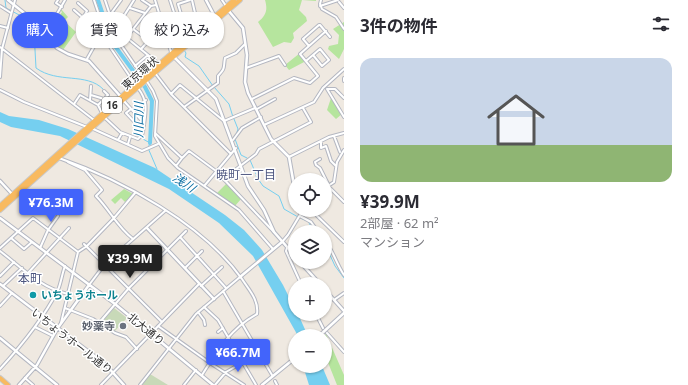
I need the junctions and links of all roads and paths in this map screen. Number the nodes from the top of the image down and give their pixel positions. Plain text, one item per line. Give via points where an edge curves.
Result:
1 (8, 0) edge
2 (15, 0) edge
3 (58, 0) edge
4 (65, 0) edge
5 (94, 0) edge
6 (105, 0) edge
7 (121, 0) edge
8 (134, 0) edge
9 (142, 0) edge
10 (155, 0) edge
11 (170, 0) edge
12 (191, 0) edge
13 (206, 0) edge
14 (222, 0) edge
15 (234, 0) edge
16 (240, 0) edge
17 (321, 0) edge
18 (338, 1) edge
19 (78, 3) dead end
20 (13, 4) junction
21 (156, 5) junction
22 (0, 6) edge
23 (62, 6) junction
24 (151, 6) junction
25 (320, 6) junction
26 (130, 8) junction
27 (227, 8) junction
28 (344, 8) edge
29 (74, 10) dead end
30 (11, 12) junction
31 (23, 12) edge
32 (58, 12) edge
33 (76, 12) edge
34 (86, 12) edge
35 (98, 12) edge
36 (109, 12) edge
37 (112, 12) edge
38 (127, 12) edge
39 (142, 12) edge
40 (146, 12) edge
41 (158, 12) edge
42 (174, 12) edge
43 (180, 12) edge
44 (195, 12) edge
45 (212, 12) edge
46 (222, 12) edge
47 (140, 20) edge
48 (0, 26) edge
49 (8, 28) junction
50 (133, 29) joint
51 (344, 29) edge
52 (326, 31) junction
53 (140, 34) edge
54 (330, 37) dead end
55 (132, 42) edge
56 (246, 43) junction
57 (309, 46) junction
58 (1, 48) edge
59 (59, 48) edge
60 (93, 48) edge
61 (111, 48) edge
62 (123, 48) edge
63 (170, 48) edge
64 (180, 48) edge
65 (141, 49) joint
66 (148, 55) junction
67 (172, 55) junction
68 (313, 55) junction
69 (87, 59) junction
70 (306, 61) junction
71 (1, 64) edge
72 (159, 64) junction
73 (135, 66) junction
74 (285, 66) dead end
75 (246, 68) junction
76 (344, 69) edge
77 (154, 73) junction
78 (0, 77) edge
79 (144, 79) junction
80 (137, 85) junction
81 (91, 86) dead end
82 (207, 89) junction
83 (0, 90) edge
84 (104, 91) dead end
85 (171, 94) junction
86 (91, 95) junction
87 (196, 97) junction
88 (122, 98) junction
89 (344, 98) edge
90 (104, 99) junction
91 (252, 99) junction
92 (275, 99) dead end
93 (90, 100) junction
94 (146, 100) junction
95 (74, 104) junction
96 (98, 105) junction
97 (184, 107) junction
98 (256, 108) junction
99 (303, 108) junction
100 (131, 110) junction
101 (104, 115) junction
102 (261, 117) junction
103 (344, 117) edge
104 (95, 121) junction
105 (224, 121) junction
106 (144, 123) junction
107 (264, 125) junction
108 (89, 129) junction
109 (143, 131) junction
110 (154, 132) junction
111 (344, 132) edge
112 (122, 133) junction
113 (334, 136) junction
114 (130, 137) junction
115 (234, 139) junction
116 (118, 140) junction
117 (273, 141) junction
118 (321, 141) junction
119 (128, 144) junction
120 (158, 144) junction
121 (236, 148) junction
122 (344, 150) edge
123 (340, 152) dead end
124 (231, 154) junction
125 (59, 156) junction
126 (289, 157) junction
127 (182, 158) junction
128 (320, 159) dead end
129 (68, 162) dead end
130 (176, 166) junction
131 (241, 166) junction
132 (336, 166) junction
133 (216, 171) junction
134 (292, 173) edge
135 (322, 173) edge
136 (223, 178) junction
137 (0, 181) edge
138 (332, 182) edge
139 (205, 185) junction
140 (332, 189) edge
141 (135, 192) junction
142 (14, 196) junction
143 (344, 202) edge
144 (0, 206) edge
145 (0, 210) edge
146 (165, 211) junction
147 (58, 216) dead end
148 (299, 217) edge
149 (302, 217) edge
150 (318, 217) edge
151 (0, 218) edge
152 (114, 218) junction
153 (312, 225) edge
154 (69, 228) dead end
155 (147, 228) junction
156 (48, 230) junction
157 (18, 231) junction
158 (186, 231) dead end
159 (274, 232) junction
160 (180, 237) junction
161 (11, 238) junction
162 (60, 239) junction
163 (133, 239) junction
164 (32, 242) junction
165 (282, 242) junction
166 (344, 242) edge
167 (84, 244) dead end
168 (87, 246) junction
169 (40, 248) junction
170 (287, 248) joint
171 (0, 249) edge
172 (273, 249) junction
173 (167, 250) junction
174 (332, 250) edge
175 (202, 251) dead end
176 (78, 252) junction
177 (47, 253) junction
178 (197, 255) junction
179 (14, 262) junction
180 (105, 264) junction
181 (64, 266) junction
182 (222, 267) dead end
183 (22, 268) junction
184 (185, 268) junction
185 (306, 269) edge
186 (28, 273) junction
187 (74, 273) junction
188 (214, 274) junction
189 (0, 276) edge
190 (241, 276) junction
191 (344, 276) edge
192 (298, 277) edge
193 (314, 277) edge
194 (0, 284) edge
195 (89, 285) junction
196 (200, 285) junction
197 (3, 286) junction
198 (129, 288) junction
199 (227, 288) junction
200 (57, 292) junction
201 (223, 292) junction
202 (12, 293) junction
203 (344, 293) edge
204 (68, 294) junction
205 (214, 299) junction
206 (334, 300) joint
207 (115, 304) junction
208 (0, 306) edge
209 (204, 307) junction
210 (65, 308) junction
211 (70, 311) junction
212 (198, 312) junction
213 (344, 312) edge
214 (42, 317) junction
215 (320, 321) edge
216 (162, 322) junction
217 (99, 323) junction
218 (242, 323) junction
219 (60, 324) junction
220 (205, 325) dead end
221 (35, 326) junction
222 (158, 326) junction
223 (223, 328) junction
224 (323, 328) dead end
225 (57, 329) junction
226 (326, 329) edge
227 (218, 332) dead end
228 (151, 333) junction
229 (53, 336) junction
230 (229, 337) junction
231 (0, 338) edge
232 (176, 339) junction
233 (332, 339) edge
234 (169, 348) junction
235 (137, 349) junction
236 (16, 351) junction
237 (344, 352) edge
238 (260, 353) junction
239 (243, 362) junction
240 (210, 364) junction
241 (288, 365) edge
242 (36, 366) junction
243 (0, 369) edge
244 (196, 370) junction
245 (113, 372) junction
246 (225, 373) junction
247 (202, 375) junction
248 (272, 375) dead end
249 (0, 378) edge
250 (25, 378) junction
251 (275, 381) dead end
252 (54, 384) edge
253 (8, 385) edge
254 (19, 385) edge
255 (33, 385) edge
256 (101, 385) edge
257 (124, 385) edge
258 (140, 385) edge
259 (184, 385) edge
260 (214, 385) edge
261 (244, 385) edge
262 (256, 385) edge
263 (262, 385) edge
264 (277, 385) edge

1 - 20 street
2 - 20 street
3 - 23 street via 56,3
4 - 23 street
5 - 35 street
6 - 36 street
7 - 37 street
8 - 26 street
9 - 24 street
10 - 21 street
11 - 42 street
12 - 43 street via 178,4
12 - 44 street
13 - 45 street
14 - 27 street
15 - 27 highway, 東京環状 / 16
16 - 27 highway, 東京環状 / 16
17 - 25 street
18 - 25 street
18 - 28 street
19 - 34 street
20 - 30 street
20 - 31 street
21 - 24 street
21 - 41 street
22 - 30 street
23 - 32 street
24 - 40 street
25 - 51 street via 335,15
26 - 38 street
26 - 39 street
27 - 46 highway, 東京環状 / 16
27 - 56 street via 242,26
29 - 33 street
30 - 49 street
47 - 50 street
48 - 49 street
49 - 58 street
50 - 53 street
52 - 54 street
52 - 57 street
52 - 57 street via 318,25 304,38
55 - 65 street
56 - 75 street
56 - 82 street via 236,53 225,58 224,71 219,75 218,83
57 - 70 street via 300,53
58 - 71 street
58 - 95 street
59 - 69 street
60 - 69 street
61 - 80 street
62 - 73 street
63 - 67 street
64 - 67 highway, 東京環状 / 16
65 - 66 street
66 - 72 street
66 - 73 street
67 - 72 highway, 東京環状 / 16
67 - 77 highway, 東京環状 / 16
67 - 82 street
68 - 68 street via 322,66 329,60 320,49
68 - 70 street
69 - 88 street
70 - 91 street via 318,76 313,81 310,83 296,78
71 - 78 street
72 - 79 highway, 東京環状 / 16
73 - 79 street
74 - 75 street via 279,56
75 - 91 street via 246,87
76 - 99 street via 323,88 314,102
77 - 79 highway, 東京環状 / 16
77 - 85 street
79 - 80 highway, 東京環状 / 16
79 - 110 street via 157,101
80 - 88 highway, 東京環状 / 16
80 - 94 street
81 - 86 street
82 - 87 street
82 - 105 street via 216,99
83 - 108 street
84 - 90 street via 108,95
85 - 87 street via 180,84
85 - 97 street
86 - 90 street
86 - 93 street
87 - 97 street
87 - 105 street
88 - 100 street
88 - 101 highway, 東京環状 / 16
89 - 103 street via 335,89 327,89
90 - 96 street
91 - 98 street
92 - 98 street
93 - 95 street via 80,95
93 - 96 street
94 - 100 street
94 - 106 street
95 - 104 street
96 - 101 street
97 - 124 street
98 - 102 street
98 - 105 street
99 - 107 street
99 - 117 street via 310,122
100 - 106 street
100 - 109 street via 126,113
101 - 104 highway, 東京環状 / 16
101 - 108 highway, 東京環状 / 16
101 - 112 street
102 - 107 street
102 - 115 street via 242,128
104 - 108 highway, 東京環状 / 16
105 - 115 street
106 - 109 street
107 - 117 street
108 - 116 street
108 - 125 highway, 東京環状 / 16
109 - 114 street via 143,135 138,139
110 - 120 street
110 - 127 street
111 - 113 street
112 - 114 street
112 - 116 street
113 - 118 street
113 - 123 street
114 - 119 street
115 - 121 street
116 - 119 street
117 - 126 street
117 - 131 street via 259,149
118 - 126 street
118 - 132 street via 321,148 326,146 331,161
119 - 120 street via 144,151
120 - 130 street
121 - 124 street
121 - 131 street
122 - 132 street
124 - 133 street
125 - 141 street
125 - 142 highway, 東京環状 / 16
126 - 134 street
127 - 130 street
127 - 133 street via 189,151
128 - 135 street via 315,162
129 - 152 street via 85,170 102,190 96,196
130 - 139 street
131 - 136 street
131 - 159 street via 248,186 264,210
132 - 138 street via 336,177
133 - 136 street
133 - 139 street
136 - 159 street
137 - 142 street
139 - 172 street via 242,213
140 - 143 street
141 - 146 street
141 - 152 street
142 - 144 highway, 東京環状 / 16
142 - 145 highway, 東京環状 / 16
146 - 155 street
146 - 190 street via 209,244
147 - 156 street
148 - 165 street
149 - 153 street
150 - 166 street
151 - 157 street, 北大通り
152 - 163 street via 122,231
152 - 168 street
154 - 162 street
155 - 163 street
155 - 173 street
156 - 157 street via 33,218
156 - 162 street
156 - 169 street
157 - 161 street
157 - 164 street, 北大通り
158 - 160 street
159 - 165 street
160 - 173 street
160 - 178 street
161 - 164 street via 24,249
161 - 171 street
162 - 176 street
162 - 177 street
163 - 180 street
164 - 169 street, 北大通り
165 - 170 street
165 - 172 street
167 - 168 street
168 - 176 street
168 - 180 street
169 - 177 street, 北大通り
170 - 192 street
171 - 179 street
172 - 190 street
173 - 184 street
173 - 198 street
174 - 191 street
175 - 178 street
176 - 187 street
177 - 181 street, 北大通り
177 - 186 street
178 - 184 street
178 - 188 street
179 - 183 street
179 - 189 street
180 - 195 street
180 - 198 street
181 - 187 street, 北大通り
181 - 200 street
182 - 188 street
183 - 186 street
183 - 197 street
184 - 196 street
185 - 193 street
186 - 200 street
187 - 195 street, 北大通り
187 - 204 street
188 - 196 street
188 - 199 street
190 - 199 street
190 - 218 street via 253,294 258,312
194 - 197 street, いちょうホール通り
195 - 207 street, 北大通り
195 - 211 street
196 - 205 street
196 - 216 street
197 - 202 street, いちょうホール通り
198 - 207 street
198 - 216 street
199 - 201 street
200 - 204 street
200 - 214 street
201 - 205 street
201 - 218 street
202 - 208 street
202 - 214 street, いちょうホール通り
203 - 206 street
204 - 210 street
205 - 209 street
206 - 213 street
207 - 217 street
207 - 228 street, 北大通り
209 - 212 street
209 - 223 street
210 - 211 street
210 - 219 street
211 - 217 street
211 - 219 street
212 - 220 street
212 - 232 street
213 - 226 street
214 - 221 street
214 - 225 street, いちょうホール通り
215 - 224 street
216 - 222 street
217 - 235 street via 126,337
218 - 230 street
218 - 238 street
219 - 225 street
221 - 229 street
221 - 236 street
222 - 228 street
222 - 232 street
223 - 227 street
223 - 230 street
225 - 229 street
225 - 245 street, いちょうホール通り
228 - 234 street, 北大通り
228 - 235 street
229 - 242 street
230 - 239 street
230 - 240 street
231 - 236 street
232 - 234 street
232 - 240 street
233 - 237 street
234 - 244 street, 北大通り
234 - 258 street
235 - 245 street
236 - 242 street
236 - 243 street
238 - 239 street
238 - 248 street
239 - 246 street
239 - 262 street
240 - 246 street
240 - 247 street
241 - 263 street
242 - 250 street
242 - 252 street
244 - 247 street, 北大通り
244 - 259 street
245 - 256 street
245 - 257 street, いちょうホール通り
246 - 260 street
246 - 261 street
247 - 260 street, 北大通り
249 - 253 highway
250 - 254 street
250 - 255 street
251 - 264 street

